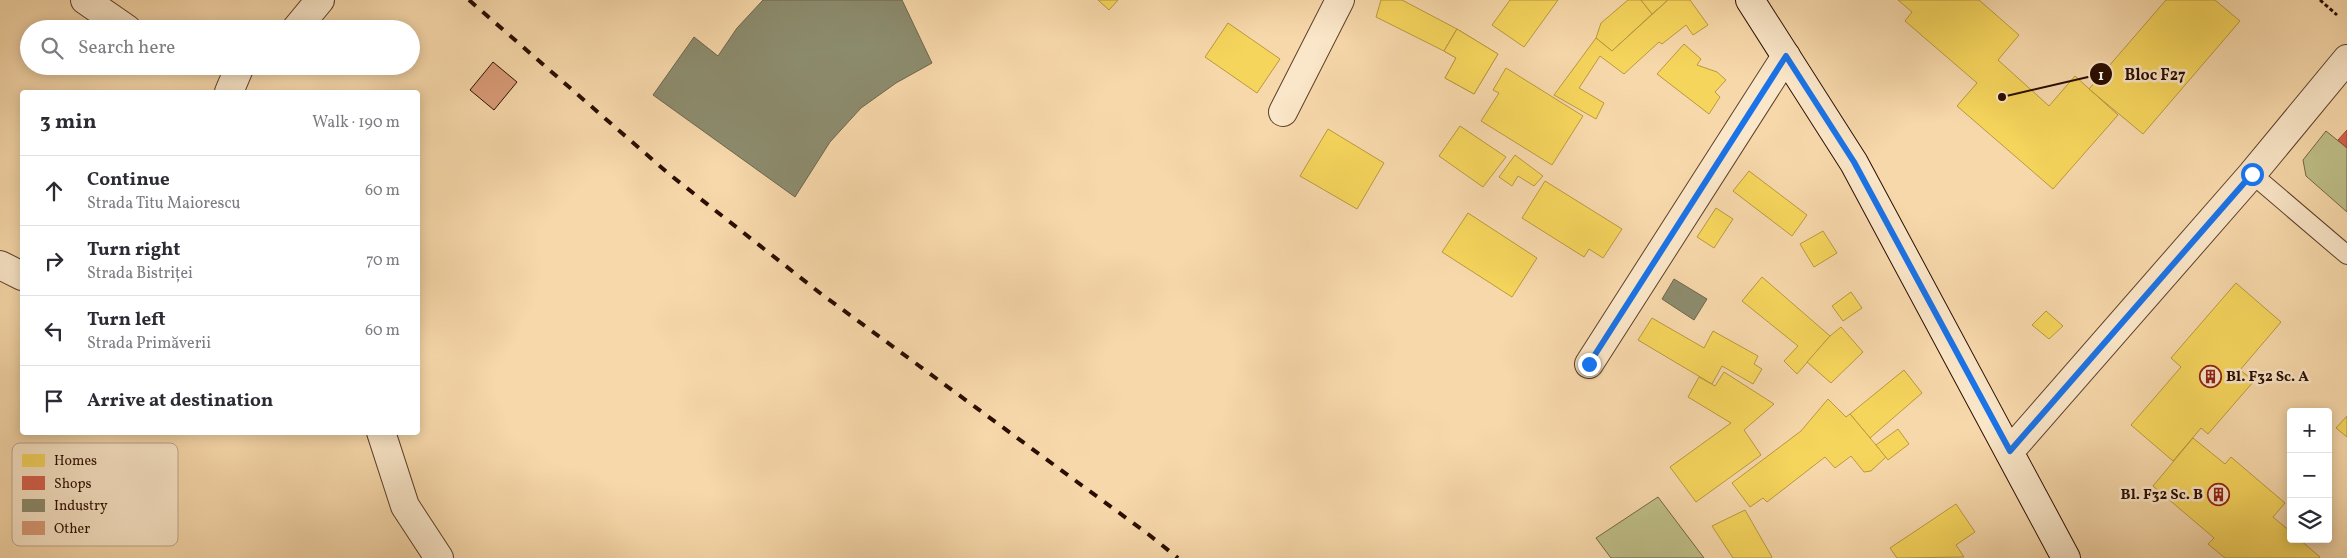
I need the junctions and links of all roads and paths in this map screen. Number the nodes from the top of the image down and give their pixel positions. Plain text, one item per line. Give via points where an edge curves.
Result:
1 (85, 0) edge
2 (320, 0) edge
3 (1340, 0) edge
4 (1750, 0) edge
5 (2320, 0) edge
6 (2337, 14) dead end
7 (114, 20) edge
8 (303, 20) edge
9 (1786, 56) junction
10 (2347, 60) edge
11 (236, 75) edge
12 (244, 75) edge
13 (230, 90) edge
14 (251, 90) edge
15 (1283, 112) dead end
16 (2252, 174) junction
17 (2347, 255) edge
18 (0, 265) edge
19 (20, 275) edge
20 (1589, 364) dead end
21 (382, 435) edge
22 (2010, 451) junction
23 (439, 558) edge
24 (2066, 558) edge

1 - 7 street
2 - 8 street
3 - 15 street
4 - 9 street
5 - 6 path
9 - 20 street
9 - 22 street via 1854,162
10 - 16 street
11 - 13 street
12 - 14 street
16 - 17 lane
16 - 22 street
18 - 19 street
21 - 23 street via 404,506
22 - 24 street

